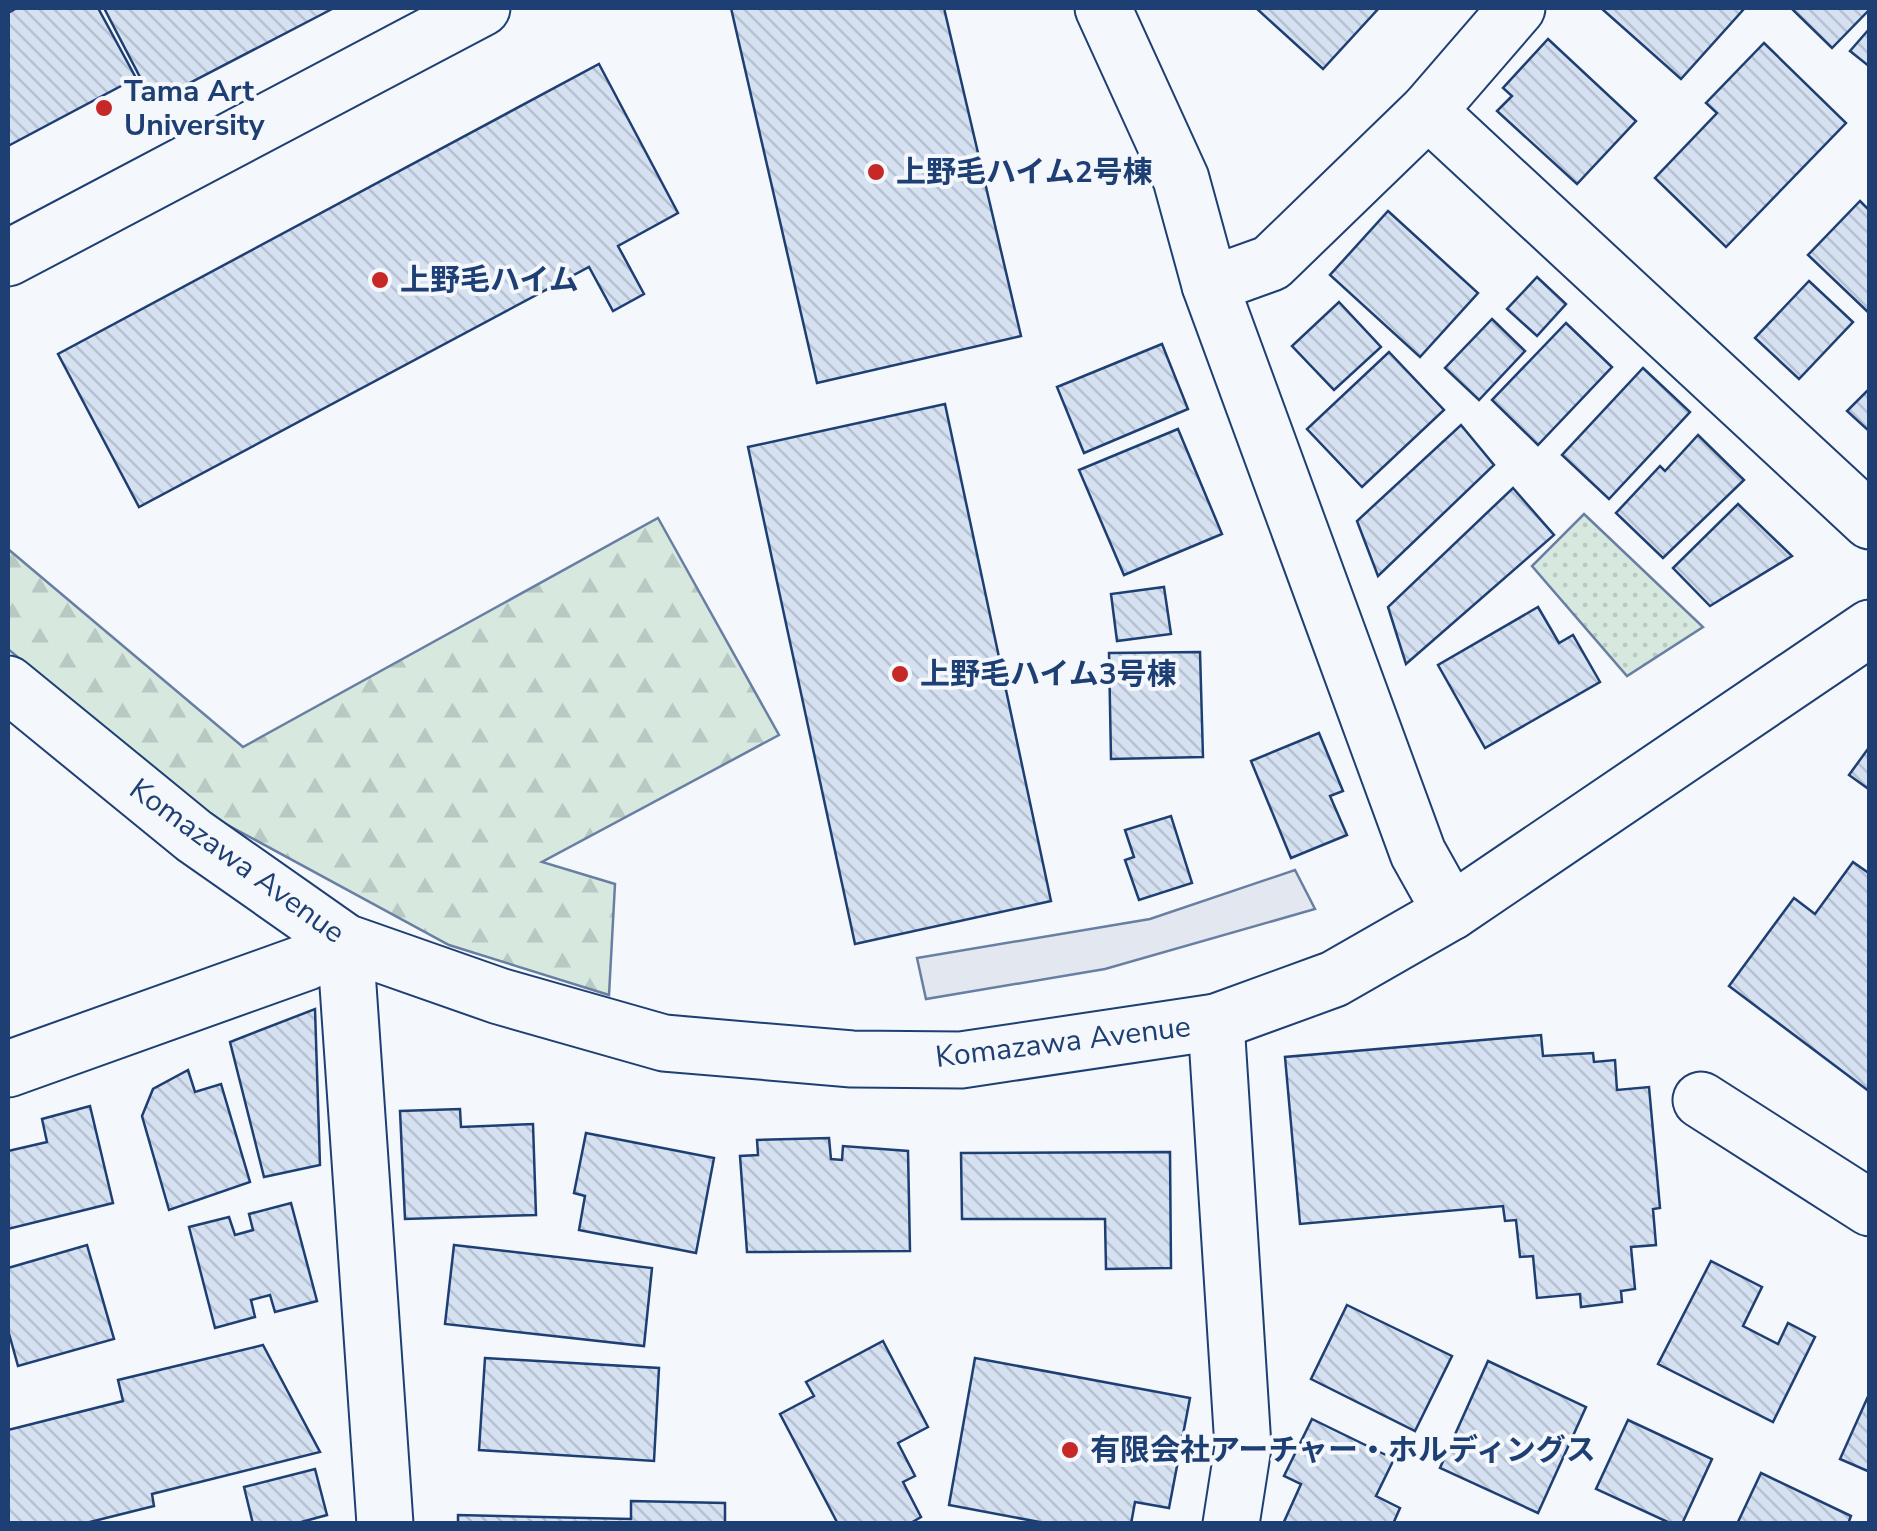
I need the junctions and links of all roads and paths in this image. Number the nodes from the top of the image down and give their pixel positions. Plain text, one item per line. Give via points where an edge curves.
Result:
1 (482, 8) edge
2 (1103, 8) edge
3 (1517, 8) edge
4 (1428, 111) junction
5 (8, 258) edge
6 (1210, 285) junction
7 (1870, 522) edge
8 (1870, 628) edge
9 (8, 684) edge
10 (1450, 912) junction
11 (345, 942) junction
12 (1216, 1022) junction
13 (8, 1069) edge
14 (1700, 1100) dead end
15 (1870, 1208) edge
16 (384, 1524) edge
17 (1232, 1524) edge

1 - 5 street
2 - 6 street via 1181,179
3 - 4 street
4 - 6 street via 1271,263
4 - 7 street
6 - 10 street via 1418,853
8 - 10 street, Komazawa Avenue
9 - 11 street, Komazawa Avenue via 194,836
10 - 12 street, Komazawa Avenue via 1334,979
11 - 12 street, Komazawa Avenue via 664,1043 852,1059 961,1060
11 - 13 street via 307,962
11 - 16 street
12 - 17 street via 1243,1447
14 - 15 street

